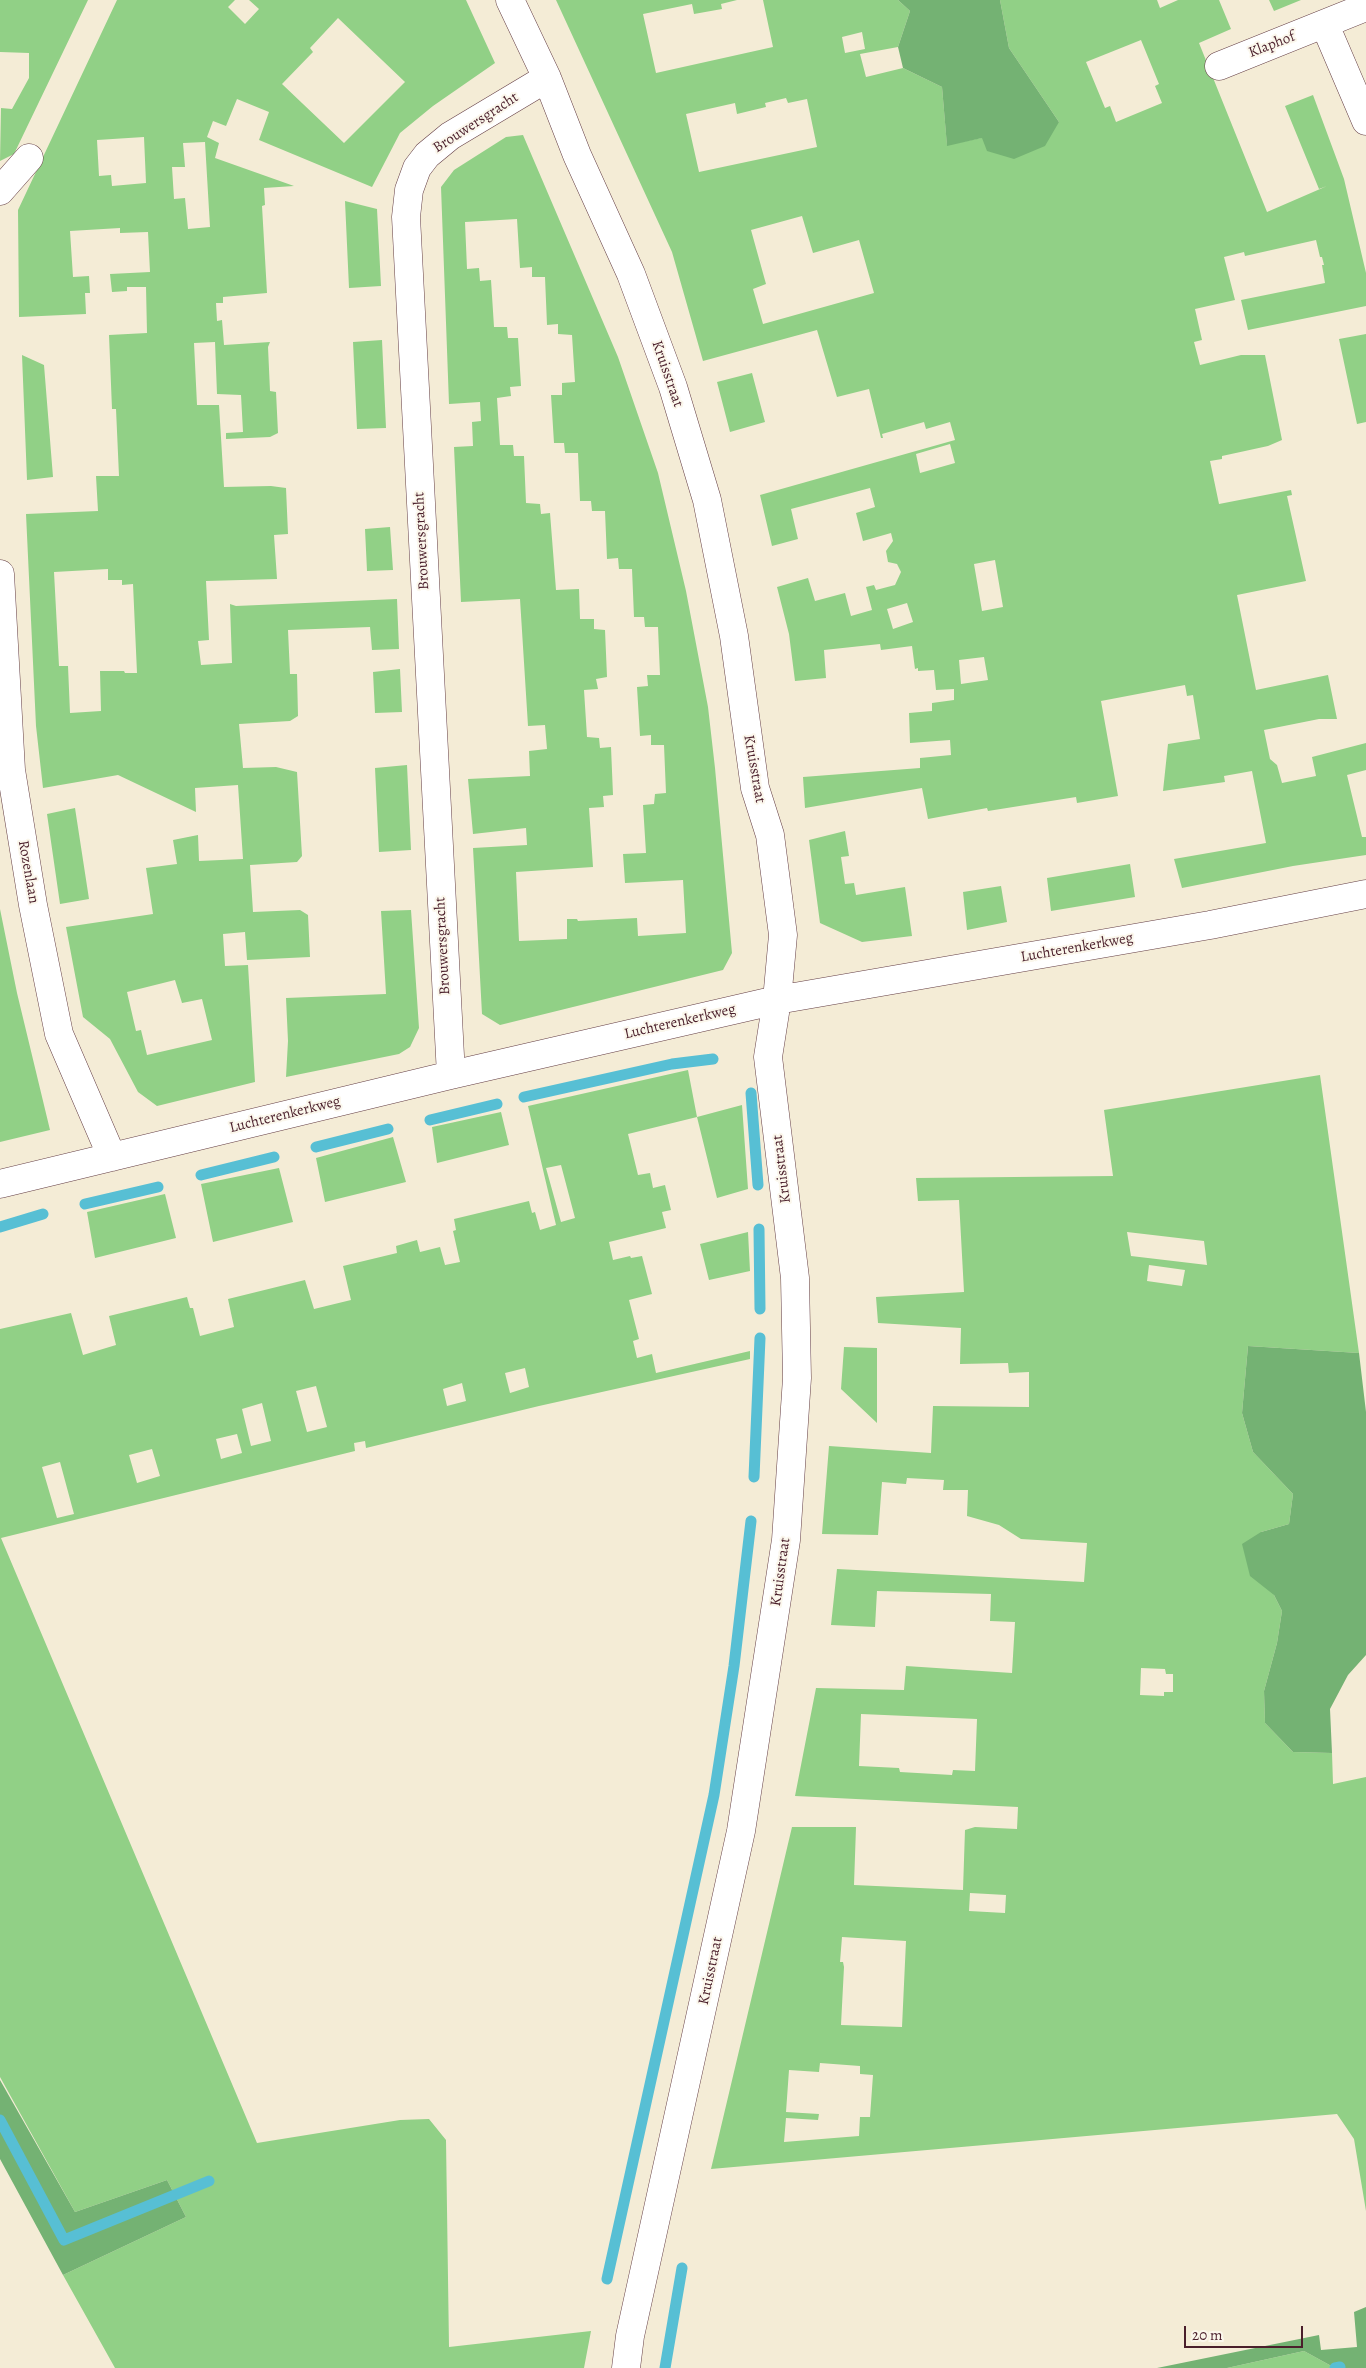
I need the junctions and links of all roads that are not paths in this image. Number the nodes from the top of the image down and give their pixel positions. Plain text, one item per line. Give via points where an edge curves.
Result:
1 (510, 0) edge
2 (1366, 7) edge
3 (1325, 25) junction
4 (1219, 66) dead end
5 (548, 78) junction
6 (1366, 121) edge
7 (29, 158) dead end
8 (0, 191) edge
9 (0, 574) edge
10 (1366, 894) edge
11 (777, 1000) junction
12 (451, 1075) junction
13 (112, 1157) junction
14 (0, 1184) edge
15 (626, 2368) edge

1 - 5 street, Kruisstraat
2 - 3 street, Klaphof
3 - 4 street, Klaphof
3 - 6 street
5 - 11 street, Kruisstraat via 577,155 631,274 673,387 707,500 734,636 755,788 770,835 783,935
5 - 12 street, Brouwersgracht via 450,136 427,155 417,168 409,190 406,217
7 - 8 street
9 - 13 street, Rozenlaan via 10,770 35,914 59,1034
10 - 11 street, Luchterenkerkweg via 1210,925
11 - 12 street, Luchterenkerkweg
11 - 15 street, Kruisstraat via 768,1057 796,1278 797,1378 786,1540 741,1831 630,2336
12 - 13 street, Luchterenkerkweg
13 - 14 street, Luchterenkerkweg

